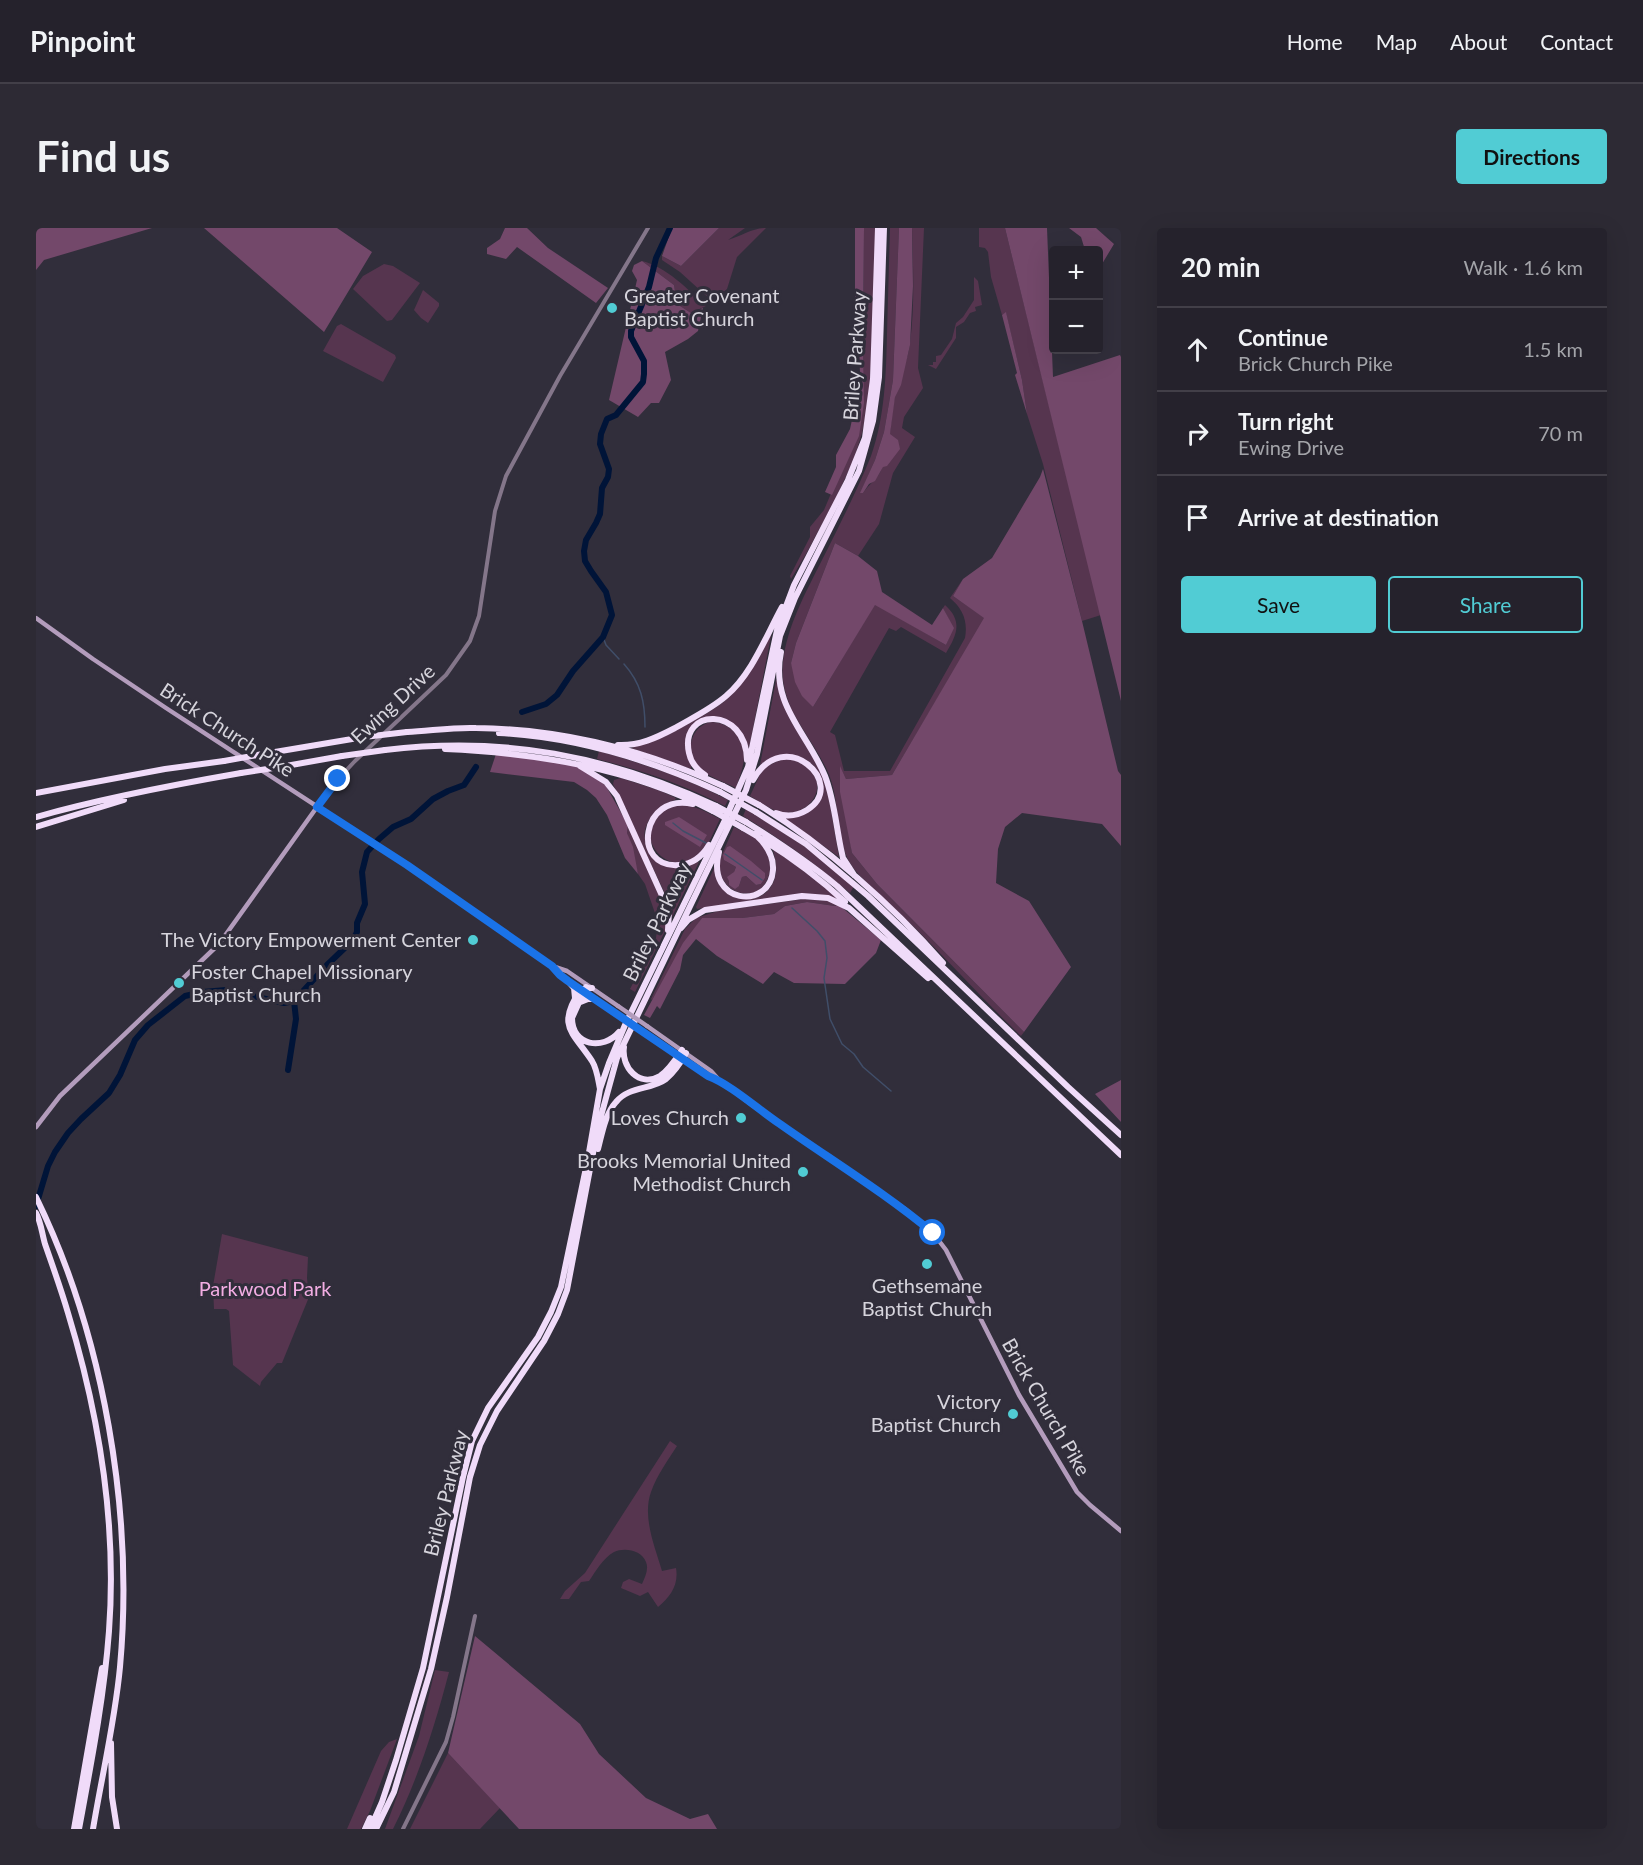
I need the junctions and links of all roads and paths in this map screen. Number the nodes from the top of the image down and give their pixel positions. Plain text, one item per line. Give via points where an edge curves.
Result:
1 (648, 228) edge
2 (878, 228) edge
3 (884, 228) edge
4 (794, 585) junction
5 (795, 598) junction
6 (36, 618) edge
7 (439, 731) junction
8 (601, 742) junction
9 (411, 747) junction
10 (575, 763) junction
11 (747, 767) junction
12 (715, 782) junction
13 (180, 784) junction
14 (722, 789) junction
15 (746, 790) junction
16 (36, 793) edge
17 (317, 807) junction
18 (705, 807) junction
19 (714, 808) junction
20 (758, 808) junction
21 (767, 810) junction
22 (36, 817) edge
23 (724, 822) junction
24 (745, 825) junction
25 (36, 827) edge
26 (725, 833) junction
27 (755, 834) junction
28 (854, 875) junction
29 (865, 922) junction
30 (666, 940) junction
31 (669, 949) junction
32 (552, 966) junction
33 (568, 981) junction
34 (586, 988) junction
35 (595, 999) junction
36 (976, 999) junction
37 (576, 1001) junction
38 (642, 1003) junction
39 (976, 1018) junction
40 (625, 1025) junction
41 (682, 1055) junction
42 (600, 1089) junction
43 (36, 1127) edge
44 (1121, 1134) edge
45 (1121, 1155) edge
46 (588, 1182) junction
47 (36, 1197) edge
48 (39, 1213) edge
49 (525, 1363) junction
50 (514, 1379) junction
51 (1121, 1531) edge
52 (475, 1616) dead end
53 (110, 1629) junction
54 (427, 1668) junction
55 (116, 1696) junction
56 (396, 1760) junction
57 (74, 1829) edge
58 (79, 1829) edge
59 (93, 1829) edge
60 (117, 1829) edge
61 (365, 1829) edge
62 (370, 1829) edge
63 (378, 1829) edge
64 (403, 1829) edge

1 - 17 street, Ewing Drive via 506,476 495,511 480,610 470,641 446,675 355,761
2 - 4 highway, Briley Parkway via 873,380 865,438
3 - 5 highway, Briley Parkway via 879,377 873,421 859,471
4 - 8 highway via 745,674 720,701 646,742
4 - 11 highway, Briley Parkway via 777,630
5 - 15 highway, Briley Parkway via 780,636
5 - 28 highway via 780,657 781,690 789,714 826,777 843,858
6 - 17 main road, Brick Church Pike
7 - 8 highway via 517,729
7 - 14 highway via 506,733 592,747
7 - 16 highway, bridge via 364,737
8 - 12 highway
9 - 10 highway
9 - 13 highway, bridge
9 - 19 highway via 484,745 561,754 639,774
10 - 18 highway via 640,780
10 - 30 highway via 606,782 617,796 669,911
11 - 12 highway via 746,746 736,729 717,719 703,721 690,734 688,750 697,769
11 - 23 highway, Briley Parkway
12 - 14 highway
13 - 22 highway
13 - 25 highway
14 - 20 highway, bridge
15 - 21 highway via 757,771 771,760 793,757 810,765 820,783 814,804 793,815
15 - 26 highway, Briley Parkway
17 - 32 main road, Brick Church Pike
17 - 43 main road, Ewing Drive via 219,944 66,1090
18 - 19 highway
18 - 23 highway via 683,802 660,811 647,836 657,858 675,865 697,859
19 - 24 highway, bridge
20 - 21 highway
20 - 36 highway via 837,868
21 - 28 highway
23 - 30 highway, Briley Parkway
24 - 27 highway
24 - 39 highway via 804,860 837,886
26 - 27 highway via 716,866 719,879 729,892 742,897 764,890 773,875 769,850
26 - 31 highway, Briley Parkway
27 - 29 highway via 813,874
28 - 36 highway
29 - 31 highway via 834,900 794,897 700,912 684,925
29 - 39 highway
30 - 40 highway, Briley Parkway
31 - 38 highway, Briley Parkway
32 - 33 main road, Brick Church Pike
32 - 34 main road, Brick Church Pike via 567,971
33 - 34 main road, Brick Church Pike
33 - 37 highway
34 - 35 main road, Brick Church Pike
34 - 37 highway
34 - 41 main road, Brick Church Pike, bridge via 647,1026
35 - 37 highway
35 - 41 main road, Brick Church Pike, bridge
36 - 44 highway
37 - 40 highway via 573,1028 589,1043 610,1041
37 - 42 highway via 568,1016 569,1028 593,1064
38 - 41 highway via 624,1048 627,1068 638,1077 652,1078 660,1076
38 - 46 highway, Briley Parkway via 617,1058
39 - 45 highway
40 - 42 highway, Briley Parkway
41 - 46 highway via 666,1079 636,1089 615,1102
41 - 51 main road, Brick Church Pike via 905,1209 933,1233 946,1251 1019,1395 1077,1492
42 - 49 highway, Briley Parkway via 561,1287
46 - 49 highway, Briley Parkway via 567,1290 544,1341
47 - 48 highway
48 - 53 highway via 88,1383 104,1474 110,1547
48 - 55 highway via 53,1233 72,1284 97,1370 113,1453 123,1604
49 - 50 highway, Briley Parkway
50 - 54 highway, Briley Parkway via 488,1427 470,1477 435,1651
50 - 54 highway, Briley Parkway via 488,1408 472,1441
52 - 64 street via 446,1742
53 - 57 highway
53 - 58 highway
54 - 56 highway, Briley Parkway
54 - 63 highway, Briley Parkway via 394,1792
55 - 59 highway
55 - 60 highway via 110,1771
56 - 61 highway
56 - 62 highway, Briley Parkway

